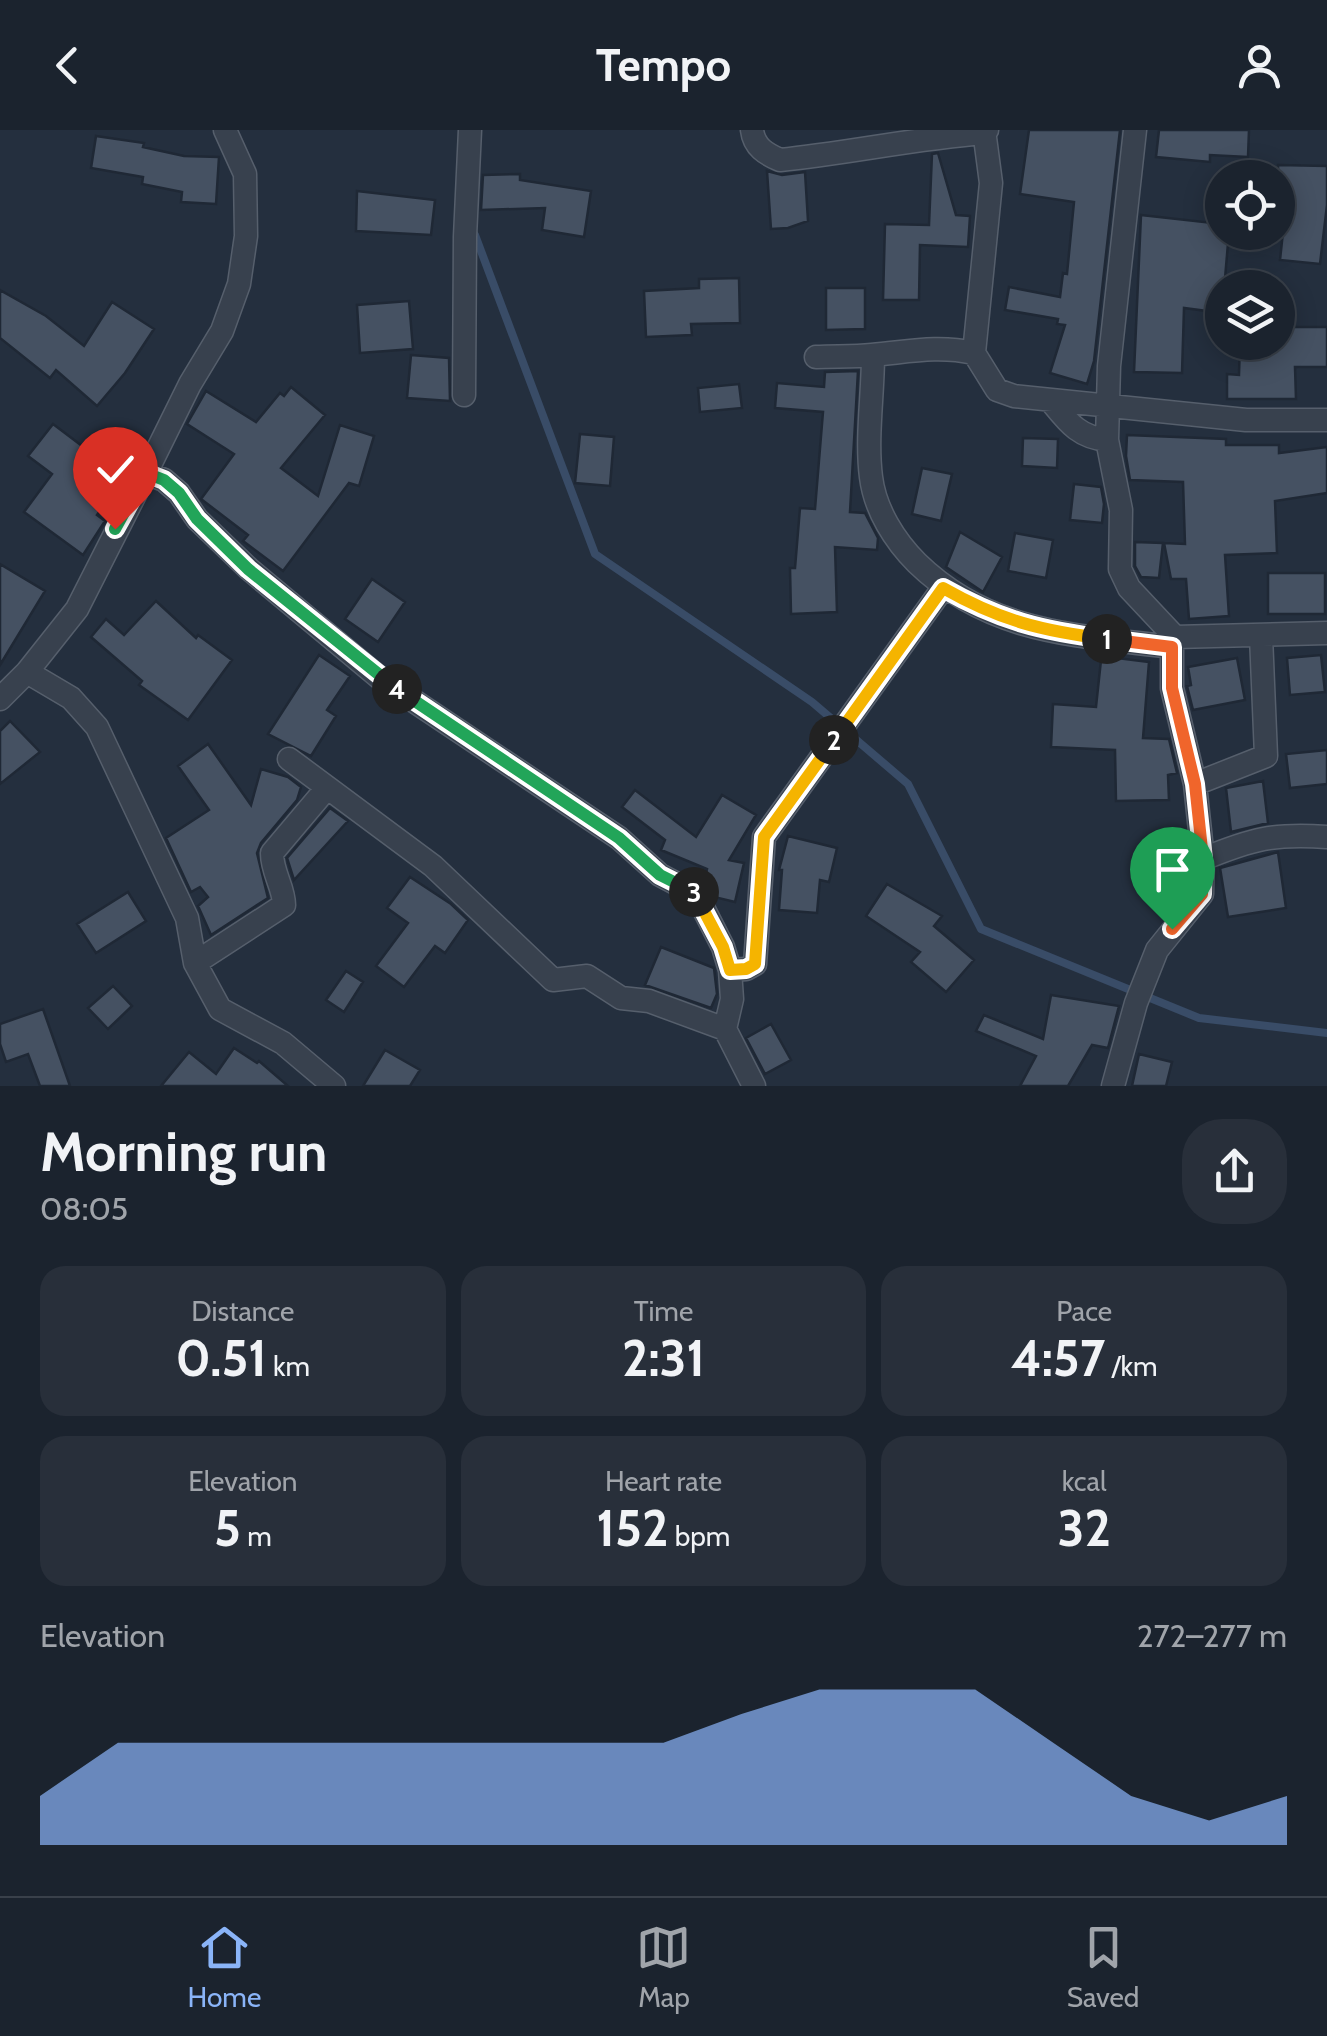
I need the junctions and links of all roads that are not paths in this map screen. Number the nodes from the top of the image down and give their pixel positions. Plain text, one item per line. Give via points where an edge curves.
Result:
1 (470, 130) edge
2 (752, 130) edge
3 (1135, 130) edge
4 (231, 131) edge
5 (985, 131) edge
6 (974, 353) junction
7 (873, 355) junction
8 (816, 357) dead end
9 (464, 395) dead end
10 (1050, 400) junction
11 (1109, 407) junction
12 (1327, 420) edge
13 (1107, 440) junction
14 (146, 473) junction
15 (943, 588) junction
16 (1327, 633) edge
17 (1261, 636) junction
18 (1174, 642) junction
19 (27, 672) junction
20 (0, 698) edge
21 (289, 760) dead end
22 (1195, 784) junction
23 (326, 789) junction
24 (1327, 837) edge
25 (1203, 859) junction
26 (196, 963) junction
27 (730, 970) junction
28 (724, 1029) junction
29 (334, 1086) edge
30 (754, 1086) edge
31 (1113, 1086) edge

1 - 9 street
2 - 5 street via 764,154 780,160
3 - 11 street
4 - 14 street via 246,174 239,284 222,331
5 - 6 street via 991,183
6 - 7 street via 936,347
6 - 10 street via 998,390
7 - 8 street
7 - 15 street via 871,478 900,546
10 - 11 street
10 - 13 street via 1074,430
11 - 12 street
11 - 13 street
13 - 18 street via 1121,510 1120,568
14 - 19 street via 77,609
14 - 27 street via 179,493 248,569 381,679 696,894
15 - 18 street via 984,612 1064,634
15 - 27 street via 764,837 755,964
16 - 17 street
17 - 18 street
17 - 22 street via 1266,756
18 - 22 street via 1172,688
19 - 20 street
19 - 26 street via 71,698 97,727 187,918
21 - 23 street
22 - 25 street
23 - 26 street via 272,853 284,905
23 - 28 street via 433,866 553,980 587,976 620,998 649,1001
24 - 25 street via 1284,834
25 - 31 street via 1202,894 1157,950
26 - 29 street via 220,1009 282,1043
27 - 28 street
28 - 30 street

